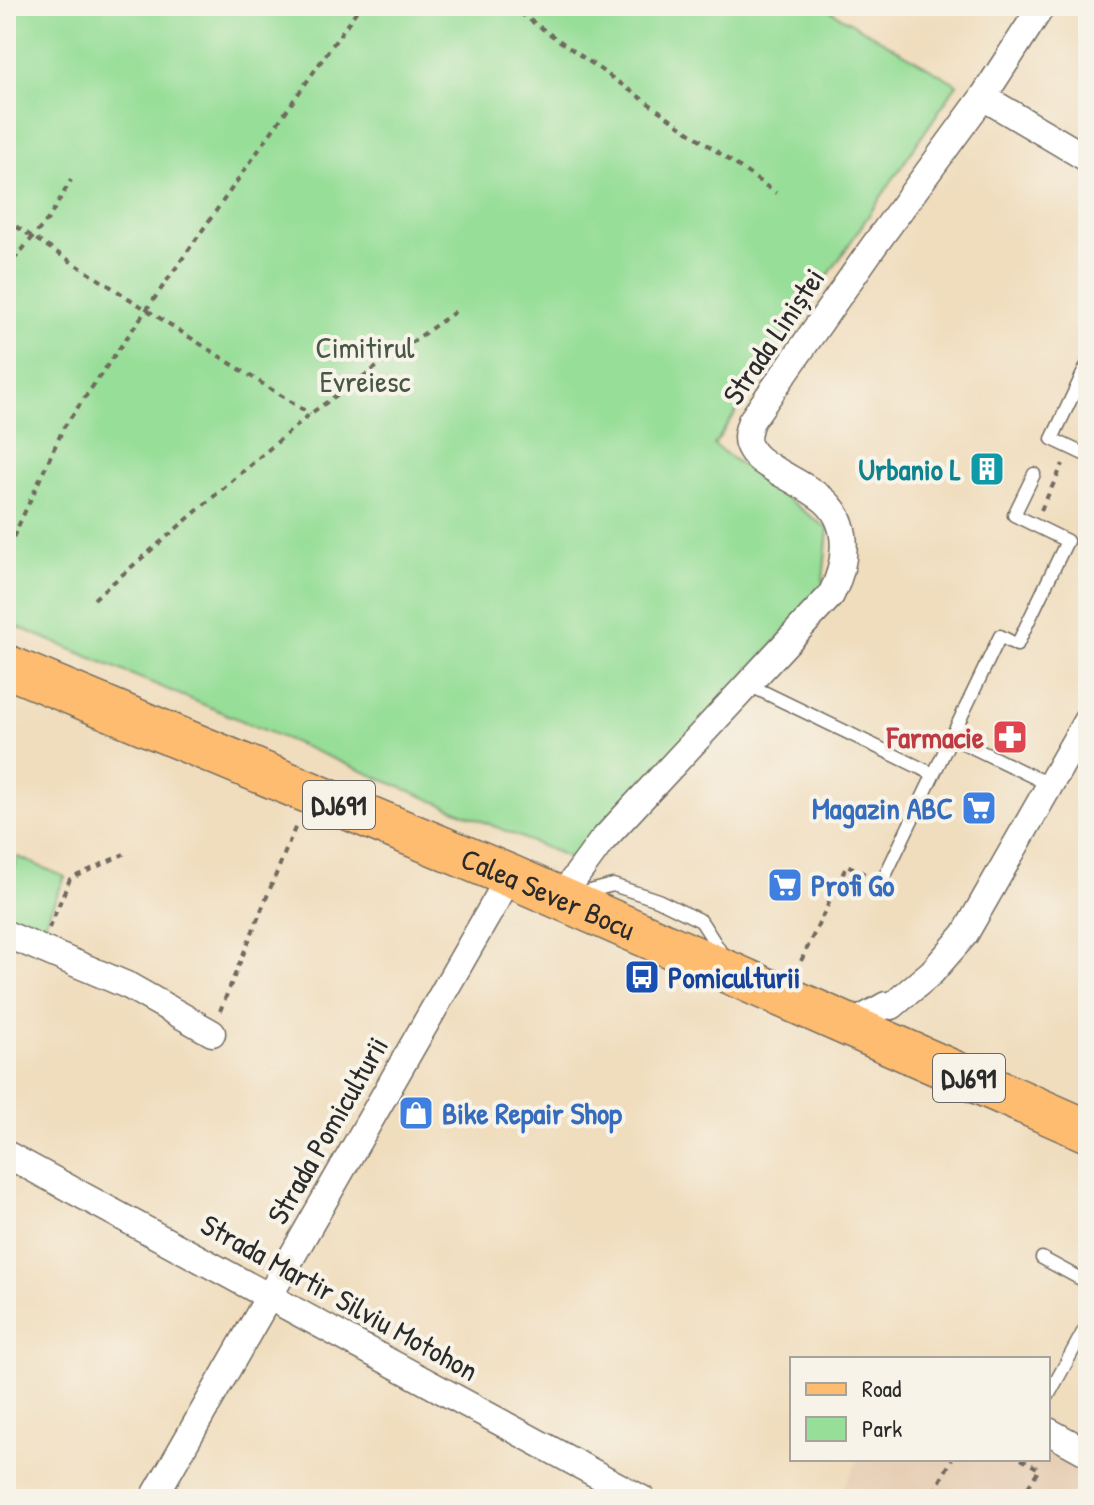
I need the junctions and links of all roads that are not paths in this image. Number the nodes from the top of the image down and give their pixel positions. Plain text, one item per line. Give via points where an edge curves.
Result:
1 (1042, 6) edge
2 (983, 97) junction
3 (1088, 159) edge
4 (1088, 363) edge
5 (1088, 456) edge
6 (1034, 474) dead end
7 (6, 666) edge
8 (747, 684) junction
9 (1088, 718) edge
10 (951, 737) junction
11 (933, 774) junction
12 (1048, 784) junction
13 (510, 876) junction
14 (882, 882) road end
15 (560, 898) junction
16 (6, 934) edge
17 (850, 1025) junction
18 (212, 1033) road end
19 (1088, 1131) edge
20 (6, 1154) edge
21 (1042, 1258) dead end
22 (1088, 1283) edge
23 (270, 1295) junction
24 (1088, 1323) edge
25 (1084, 1338) edge
26 (1050, 1393) edge
27 (1050, 1432) edge
28 (1088, 1453) edge
29 (162, 1496) edge
30 (642, 1499) edge

1 - 2 street, Strada Liniștei
2 - 3 street
2 - 8 street, Strada Liniștei via 751,421 748,445 757,458 824,500 842,527 844,543 831,595
4 - 5 lane via 1052,439
6 - 10 lane via 1014,515 1067,541 1017,645 1000,636
7 - 13 main road, Calea Sever Bocu / DJ691
8 - 11 lane
8 - 15 street, Strada Liniștei via 601,842
9 - 12 street
10 - 11 lane
10 - 12 lane
11 - 14 lane
12 - 17 street via 965,934 892,1006
13 - 15 main road, Calea Sever Bocu / DJ691
13 - 23 street, Strada Pomiculturii
15 - 17 main road, Calea Sever Bocu / DJ691
16 - 18 street via 129,986
17 - 19 main road, Calea Sever Bocu / DJ691
20 - 23 street, Strada Martir Silviu Motohon
21 - 22 lane
23 - 29 street, Strada Pomiculturii
23 - 30 street, Strada Martir Silviu Motohon
24 - 25 lane
25 - 26 lane
27 - 28 street

